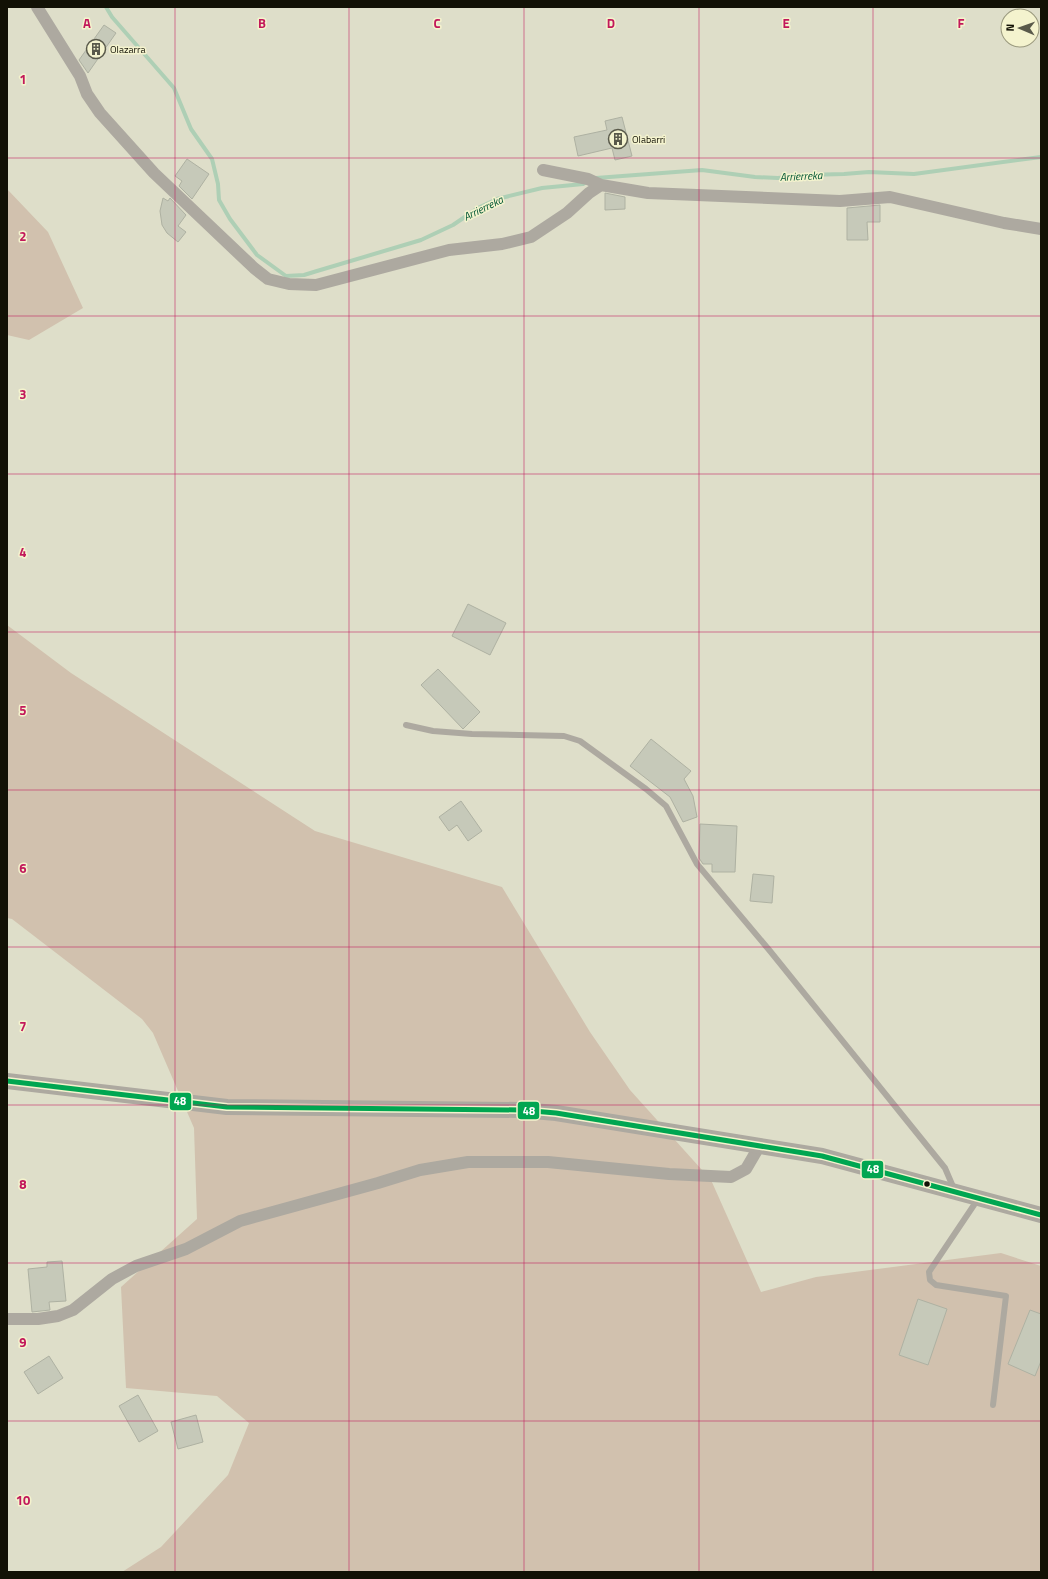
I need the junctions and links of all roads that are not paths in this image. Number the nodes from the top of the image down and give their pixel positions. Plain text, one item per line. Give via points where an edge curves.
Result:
1 (37, 7) edge
2 (543, 170) dead end
3 (601, 185) junction
4 (1041, 229) edge
5 (406, 725) dead end
6 (7, 1081) edge
7 (760, 1145) junction
8 (955, 1192) junction
9 (978, 1199) junction
10 (1041, 1215) edge
11 (7, 1319) edge
12 (992, 1405) dead end

1 - 3 street via 100,113 154,173 268,279 289,284 316,285 449,250 502,244 531,237 567,213
2 - 3 street via 588,179
3 - 4 street via 648,192 840,202 890,197
5 - 8 lane via 433,731 472,734 564,736 580,741 666,806 697,864 945,1168
6 - 7 street via 227,1106 521,1110
7 - 8 street via 822,1156
7 - 11 street via 746,1169 730,1177 721,1178 532,1162 468,1162 420,1170 240,1221 186,1249 136,1266 112,1279 73,1310 58,1316
8 - 9 street
9 - 10 street
9 - 12 lane via 930,1272 930,1280 936,1286 1006,1296

